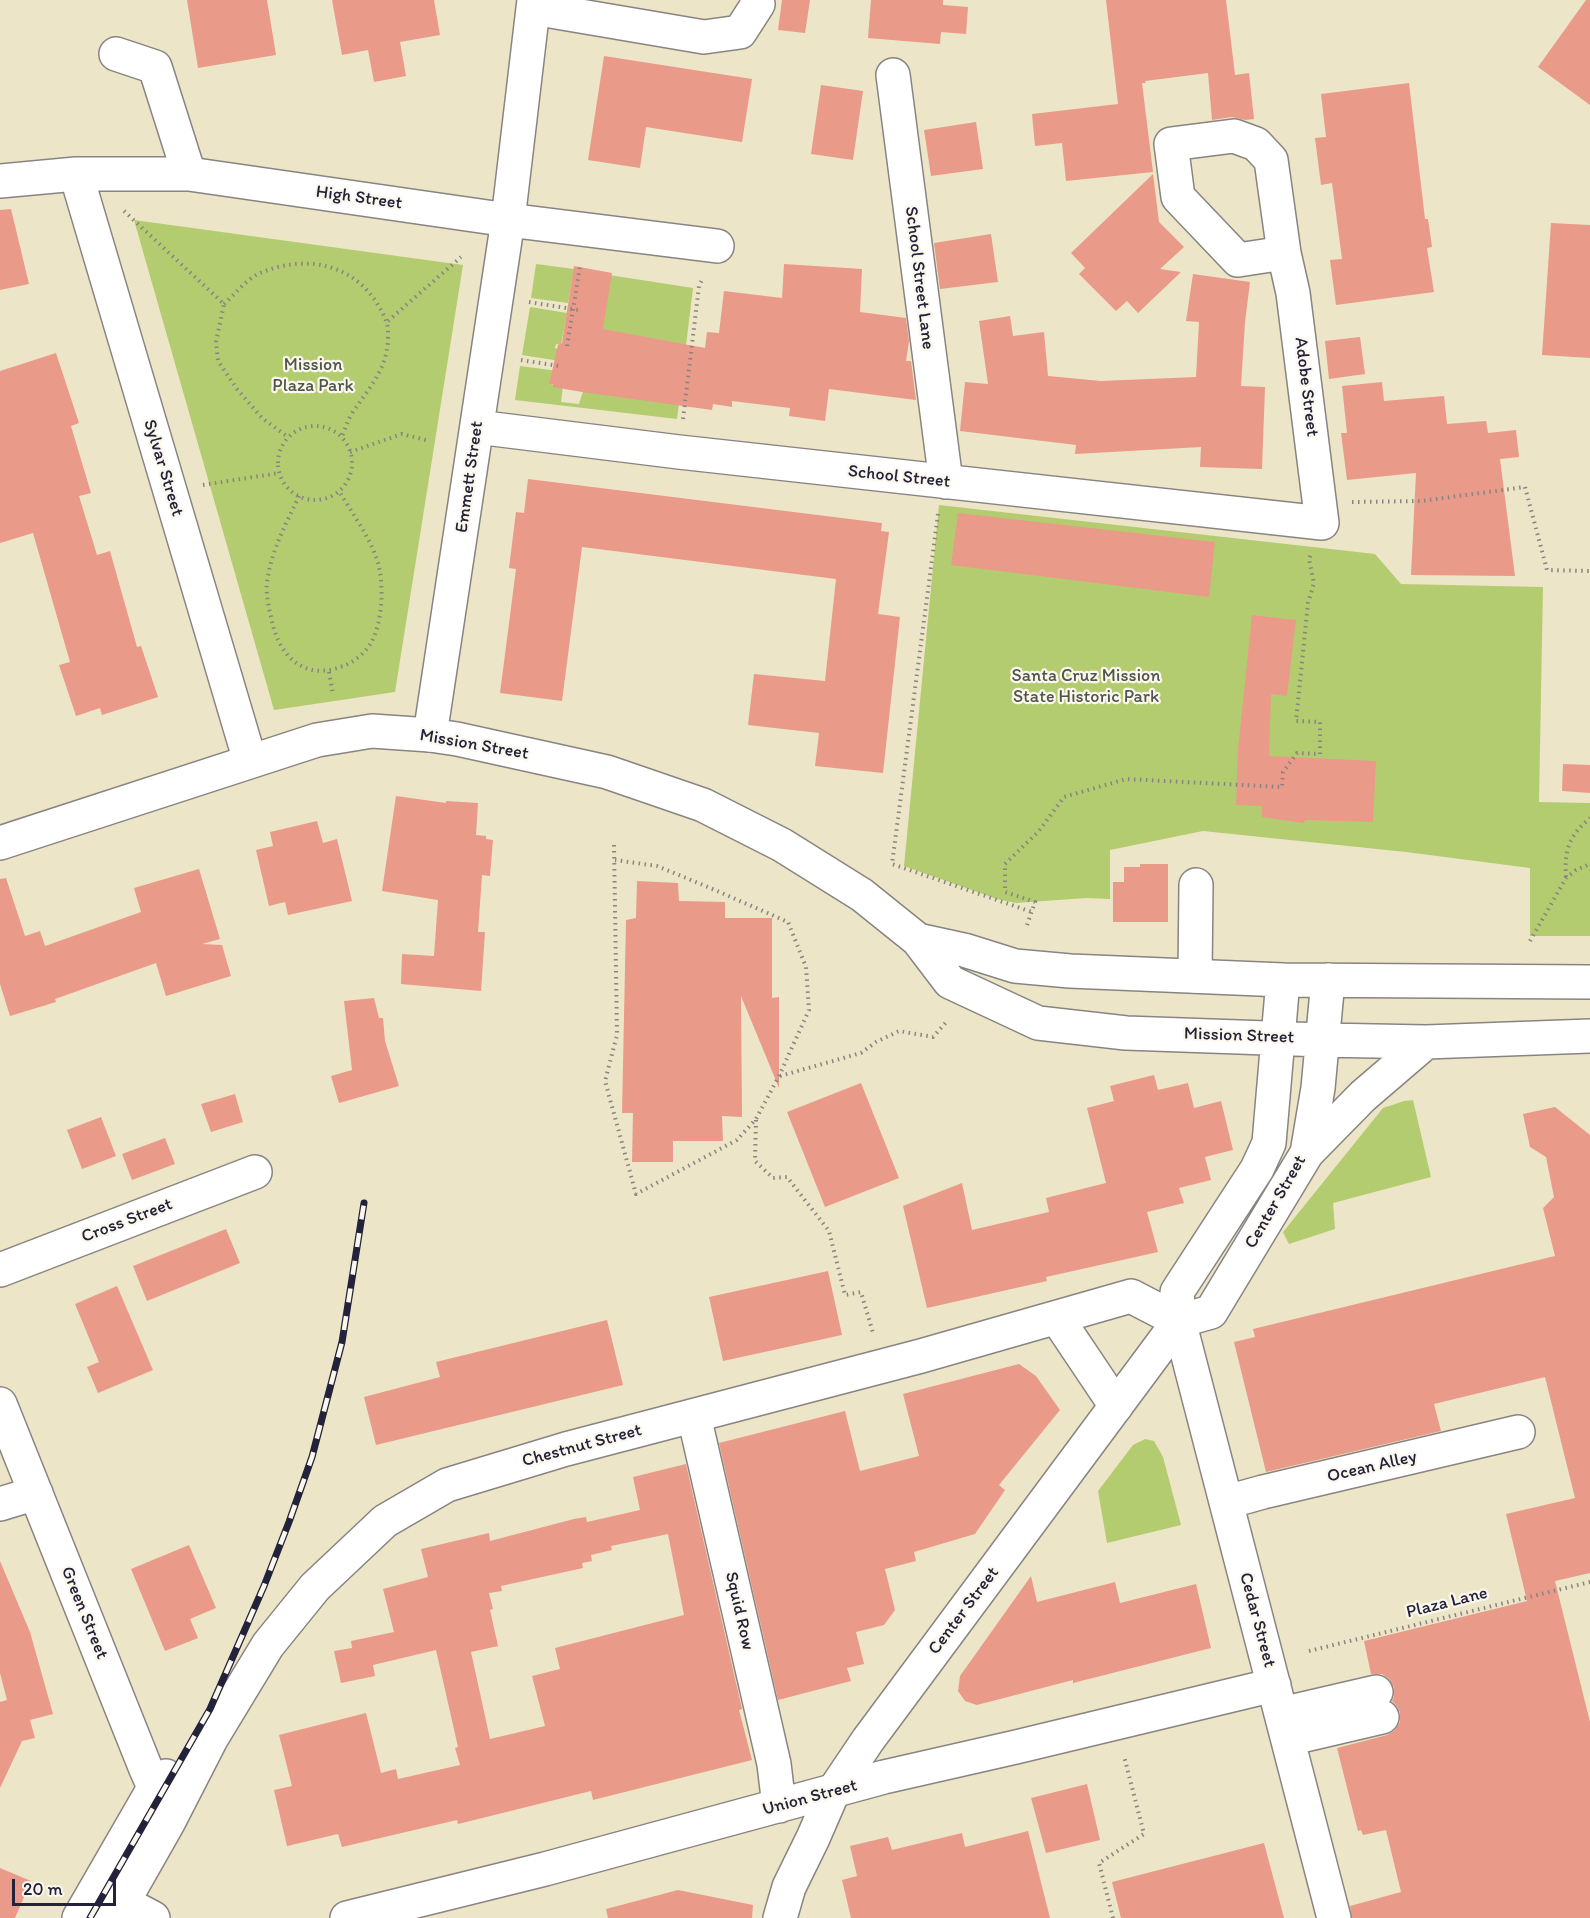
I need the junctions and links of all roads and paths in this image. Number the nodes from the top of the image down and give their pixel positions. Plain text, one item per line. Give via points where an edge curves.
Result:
1 (757, 0) edge
2 (534, 4) edge
3 (116, 54) dead end
4 (893, 75) dead end
5 (76, 174) junction
6 (189, 174) junction
7 (0, 181) edge
8 (124, 210) dead end
9 (508, 220) junction
10 (717, 246) joint
11 (1284, 253) dead end
12 (461, 257) dead end
13 (580, 267) dead end
14 (525, 301) dead end
15 (224, 304) junction
16 (573, 309) junction
17 (578, 310) dead end
18 (388, 321) junction
19 (567, 346) dead end
20 (516, 359) dead end
21 (559, 366) dead end
22 (477, 427) junction
23 (342, 436) junction
24 (288, 437) junction
25 (430, 441) dead end
26 (350, 452) junction
27 (679, 452) junction
28 (279, 473) junction
29 (200, 485) dead end
30 (339, 491) junction
31 (942, 493) junction
32 (299, 496) junction
33 (1322, 523) junction
34 (1590, 571) edge
35 (329, 672) junction
36 (333, 694) dead end
37 (430, 735) junction
38 (250, 762) junction
39 (1590, 818) edge
40 (0, 843) edge
41 (614, 844) dead end
42 (615, 860) junction
43 (1590, 864) edge
44 (1566, 878) junction
45 (1196, 885) dead end
46 (1032, 912) junction
47 (1027, 925) dead end
48 (918, 940) junction
49 (1530, 941) dead end
50 (1195, 976) junction
51 (1283, 980) junction
52 (1328, 980) junction
53 (1584, 980) edge
54 (948, 1020) dead end
55 (1590, 1036) edge
56 (1277, 1037) junction
57 (1323, 1040) junction
58 (1426, 1042) junction
59 (779, 1077) junction
60 (756, 1119) junction
61 (1307, 1153) junction
62 (255, 1172) dead end
63 (0, 1270) edge
64 (1057, 1318) junction
65 (1179, 1321) junction
66 (873, 1333) dead end
67 (0, 1404) edge
68 (1116, 1407) junction
69 (694, 1416) junction
70 (1518, 1432) dead end
71 (36, 1493) junction
72 (1227, 1502) junction
73 (0, 1504) edge
74 (1590, 1582) edge
75 (1310, 1650) dead end
76 (1379, 1704) dead end
77 (1281, 1713) junction
78 (1117, 1723) junction
79 (211, 1739) junction
80 (154, 1788) junction
81 (833, 1792) junction
82 (779, 1806) junction
83 (169, 1821) junction
84 (110, 1903) edge
85 (79, 1918) edge
86 (153, 1918) edge
87 (347, 1918) edge
88 (780, 1918) edge
89 (1113, 1918) edge
90 (1334, 1918) edge

1 - 2 street via 740,32 704,38
2 - 9 street, Emmett Street
3 - 6 street via 155,67
4 - 31 street, School Street Lane
5 - 6 street, High Street
5 - 7 street, High Street
5 - 38 street, Sylvar Street
6 - 9 street, High Street
8 - 15 path
9 - 10 street, High Street
9 - 22 street, Emmett Street
10 - 27 path via 699,286
11 - 33 street, Adobe Street via 1293,293
12 - 18 path
13 - 16 path
14 - 16 path
15 - 18 path via 257,274 296,263 326,265 356,278
15 - 24 path via 216,342 218,361 262,418
16 - 17 path
16 - 19 path
18 - 23 path via 384,363 374,385 350,416
20 - 21 path
22 - 27 street, School Street
22 - 37 street, Emmett Street
23 - 24 path via 311,426
23 - 26 path
24 - 28 path via 279,454
25 - 26 path via 402,434
26 - 30 path via 350,473
27 - 31 street, School Street
28 - 29 path
28 - 32 path
30 - 32 path via 320,500
30 - 35 path via 379,565 381,590 378,624 370,645 351,663
31 - 33 street, School Street
31 - 46 path via 892,864
32 - 35 path via 275,547 267,579 269,608 274,631 286,654 305,669
33 - 34 path via 1348,502 1420,501 1525,488 1547,570
33 - 46 path via 1310,559 1314,583 1308,603 1296,720 1320,722 1320,754 1298,753 1283,772 1282,787 1126,779 1064,797 1038,832 1005,864 1005,892 1035,902
35 - 36 path
37 - 38 street, Mission Street via 372,731 317,740
37 - 48 street, Mission Street via 607,772 703,805 782,844 862,895
38 - 40 street, Mission Street
39 - 44 path via 1571,838 1564,859
41 - 42 path
42 - 59 path via 657,867 788,922 806,968 809,1010
42 - 60 path via 617,1035 605,1080 636,1194 737,1140
43 - 44 path
44 - 49 path
45 - 50 street
46 - 47 path
48 - 50 street, Mission Street via 1015,966
48 - 56 street, Mission Street via 950,982 1038,1023 1126,1033
50 - 51 street, Mission Street
51 - 52 street, Mission Street
51 - 56 street, Center Street
52 - 53 street, Mission Street
52 - 57 street, Center Street
54 - 59 path via 933,1037 899,1031 861,1053
55 - 58 street, Mission Street
56 - 57 street, Mission Street
56 - 65 street, Center Street via 1269,1143 1257,1169 1177,1292
57 - 58 street, Mission Street
57 - 61 street, Center Street
58 - 61 street via 1363,1095
59 - 60 path
60 - 66 path via 755,1161 772,1178 787,1177 829,1231 845,1295 861,1292
61 - 65 street, Center Street via 1211,1312
62 - 63 street, Cross Street
64 - 65 street, Chestnut Street via 1131,1296
64 - 68 street
64 - 69 street, Chestnut Street
65 - 68 street, Center Street
65 - 72 street, Cedar Street
67 - 71 street, Green Street
68 - 81 street, Center Street
69 - 79 street, Chestnut Street via 447,1485 385,1521 315,1587 268,1645
69 - 82 street, Squid Row via 774,1764
70 - 72 street, Ocean Alley
71 - 73 street
71 - 80 street, Green Street
72 - 77 street, Cedar Street
74 - 75 path, Plaza Lane
76 - 77 street, Union Street
77 - 78 street, Union Street
77 - 90 street, Cedar Street
78 - 81 street, Union Street
78 - 89 path via 1144,1834 1099,1863
79 - 80 street, Chestnut Street
79 - 83 street, Chestnut Street
80 - 83 street, Green Street
80 - 84 street, Chestnut Street
81 - 82 street, Union Street
81 - 88 street, Center Street via 789,1887
82 - 87 street, Union Street
83 - 84 street, Chestnut Street
84 - 85 street, Chestnut Street
84 - 86 street

